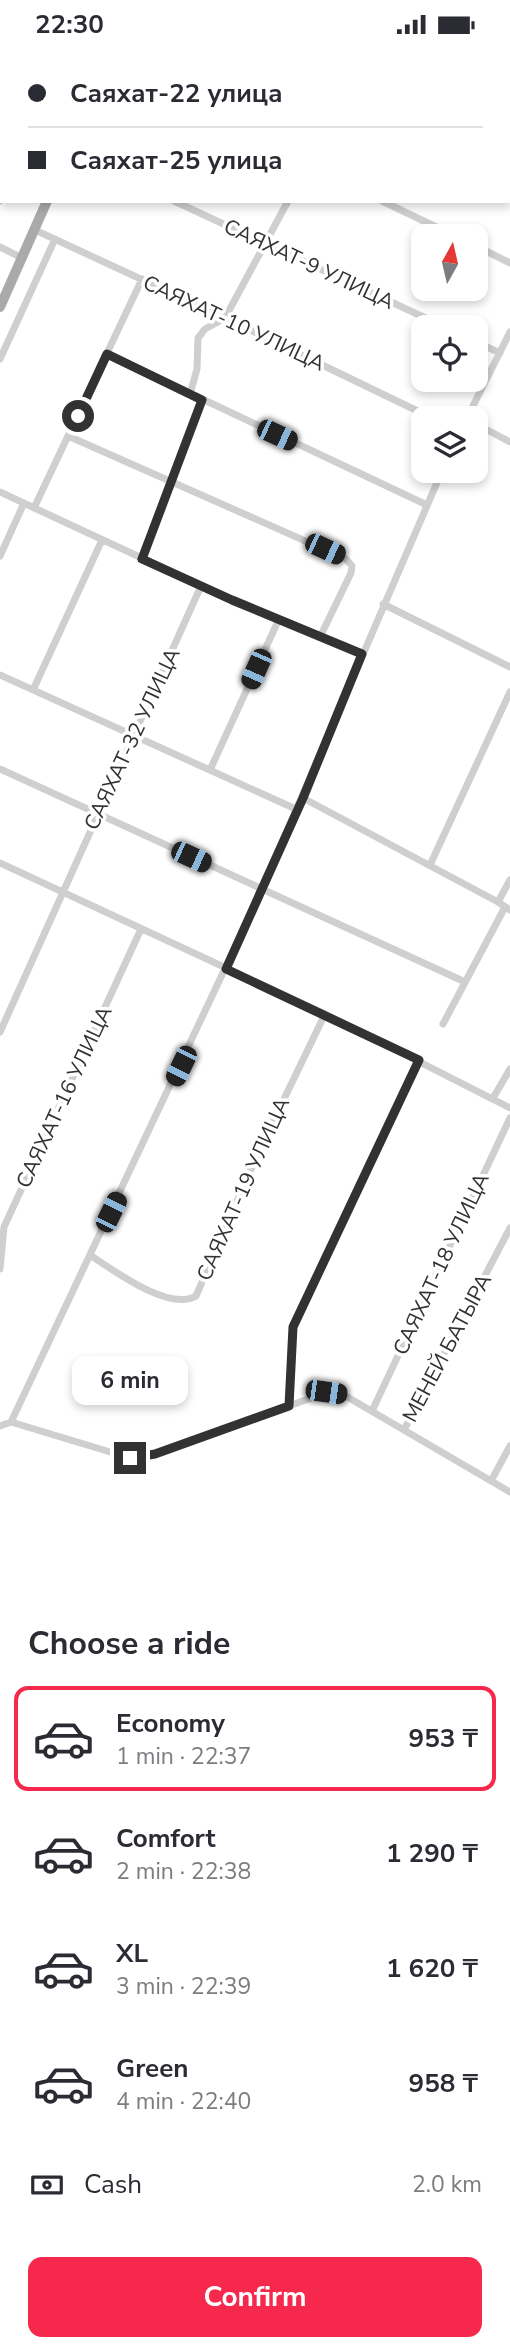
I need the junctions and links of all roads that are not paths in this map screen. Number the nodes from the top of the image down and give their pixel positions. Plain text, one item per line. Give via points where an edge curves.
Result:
1 (46, 203) edge
2 (178, 203) edge
3 (287, 203) edge
4 (386, 203) edge
5 (430, 224) edge
6 (35, 230) junction
7 (55, 239) junction
8 (266, 244) junction
9 (0, 247) edge
10 (488, 252) edge
11 (22, 258) junction
12 (510, 263) edge
13 (142, 279) junction
14 (0, 307) edge
15 (419, 315) edge
16 (225, 317) junction
17 (510, 332) edge
18 (488, 348) edge
19 (500, 353) junction
20 (107, 354) junction
21 (0, 359) edge
22 (190, 394) junction
23 (202, 400) junction
24 (473, 406) edge
25 (411, 408) edge
26 (488, 430) edge
27 (68, 436) junction
28 (510, 442) edge
29 (171, 481) junction
30 (437, 483) edge
31 (0, 492) edge
32 (24, 503) junction
33 (427, 505) junction
34 (34, 507) junction
35 (102, 540) junction
36 (0, 556) edge
37 (142, 559) junction
38 (201, 586) junction
39 (383, 604) junction
40 (279, 619) junction
41 (320, 637) junction
42 (362, 654) junction
43 (510, 667) edge
44 (0, 674) edge
45 (33, 690) junction
46 (510, 692) edge
47 (134, 736) junction
48 (0, 769) edge
49 (210, 770) junction
50 (303, 798) junction
51 (298, 810) junction
52 (97, 814) junction
53 (0, 863) edge
54 (430, 865) junction
55 (510, 880) edge
56 (261, 889) junction
57 (63, 893) junction
58 (504, 906) edge
59 (141, 929) junction
60 (226, 969) junction
61 (463, 981) junction
62 (325, 1014) junction
63 (443, 1024) dead end
64 (0, 1032) edge
65 (419, 1060) junction
66 (510, 1069) edge
67 (493, 1098) junction
68 (510, 1108) edge
69 (510, 1118) edge
70 (510, 1228) edge
71 (90, 1255) junction
72 (0, 1269) edge
73 (289, 1406) junction
74 (372, 1411) junction
75 (11, 1422) junction
76 (0, 1426) edge
77 (404, 1430) junction
78 (510, 1446) edge
79 (491, 1481) junction
80 (510, 1492) edge

1 - 6 main road
2 - 8 street, САЯХАТ-9 УЛИЦА
3 - 8 street
4 - 5 street
6 - 7 street, САЯХАТ-10 УЛИЦА
6 - 11 main road
7 - 13 street, САЯХАТ-10 УЛИЦА
7 - 21 street
8 - 15 street, САЯХАТ-9 УЛИЦА
8 - 16 street
9 - 11 street
10 - 12 street
11 - 14 main road
13 - 16 street, САЯХАТ-10 УЛИЦА
13 - 20 street
16 - 22 street via 198,338
16 - 25 street, САЯХАТ-10 УЛИЦА
17 - 19 street
18 - 19 street
19 - 24 street
20 - 22 street
20 - 27 street
22 - 23 street
23 - 29 street
23 - 33 street
26 - 28 street
27 - 29 street
27 - 34 street
29 - 37 street
29 - 41 street via 346,559 352,566
30 - 33 street
31 - 32 street
32 - 34 street
32 - 36 street
33 - 39 street
34 - 35 street
35 - 37 street
35 - 45 street
37 - 38 street
38 - 40 street
38 - 47 street, САЯХАТ-32 УЛИЦА
39 - 42 street
39 - 43 street
40 - 41 street
40 - 49 street
41 - 42 street
42 - 50 street
44 - 45 street
45 - 47 street
46 - 54 street
47 - 49 street
47 - 52 street, САЯХАТ-32 УЛИЦА
48 - 52 street
49 - 51 street
50 - 51 street
50 - 54 street
51 - 56 street
52 - 56 street
52 - 57 street, САЯХАТ-32 УЛИЦА
53 - 57 street
54 - 58 street
55 - 58 street
56 - 60 street
56 - 61 street
57 - 59 street
57 - 64 street, САЯХАТ-32 УЛИЦА
58 - 61 street
59 - 60 street
59 - 72 street, САЯХАТ-16 УЛИЦА via 4,1227
60 - 62 street
60 - 71 street
61 - 63 street
62 - 65 street
62 - 71 street, САЯХАТ-19 УЛИЦА via 257,1154 196,1296 175,1301 131,1282
65 - 67 street
65 - 73 street via 293,1327
66 - 67 street
67 - 68 street
69 - 74 street, САЯХАТ-18 УЛИЦА
70 - 77 street, МЕНЕЙ БАТЫРА
71 - 75 street
73 - 74 street via 326,1392 344,1395
73 - 75 street via 155,1454 130,1458
74 - 77 street
75 - 76 street
77 - 79 street
78 - 79 street
79 - 80 street

